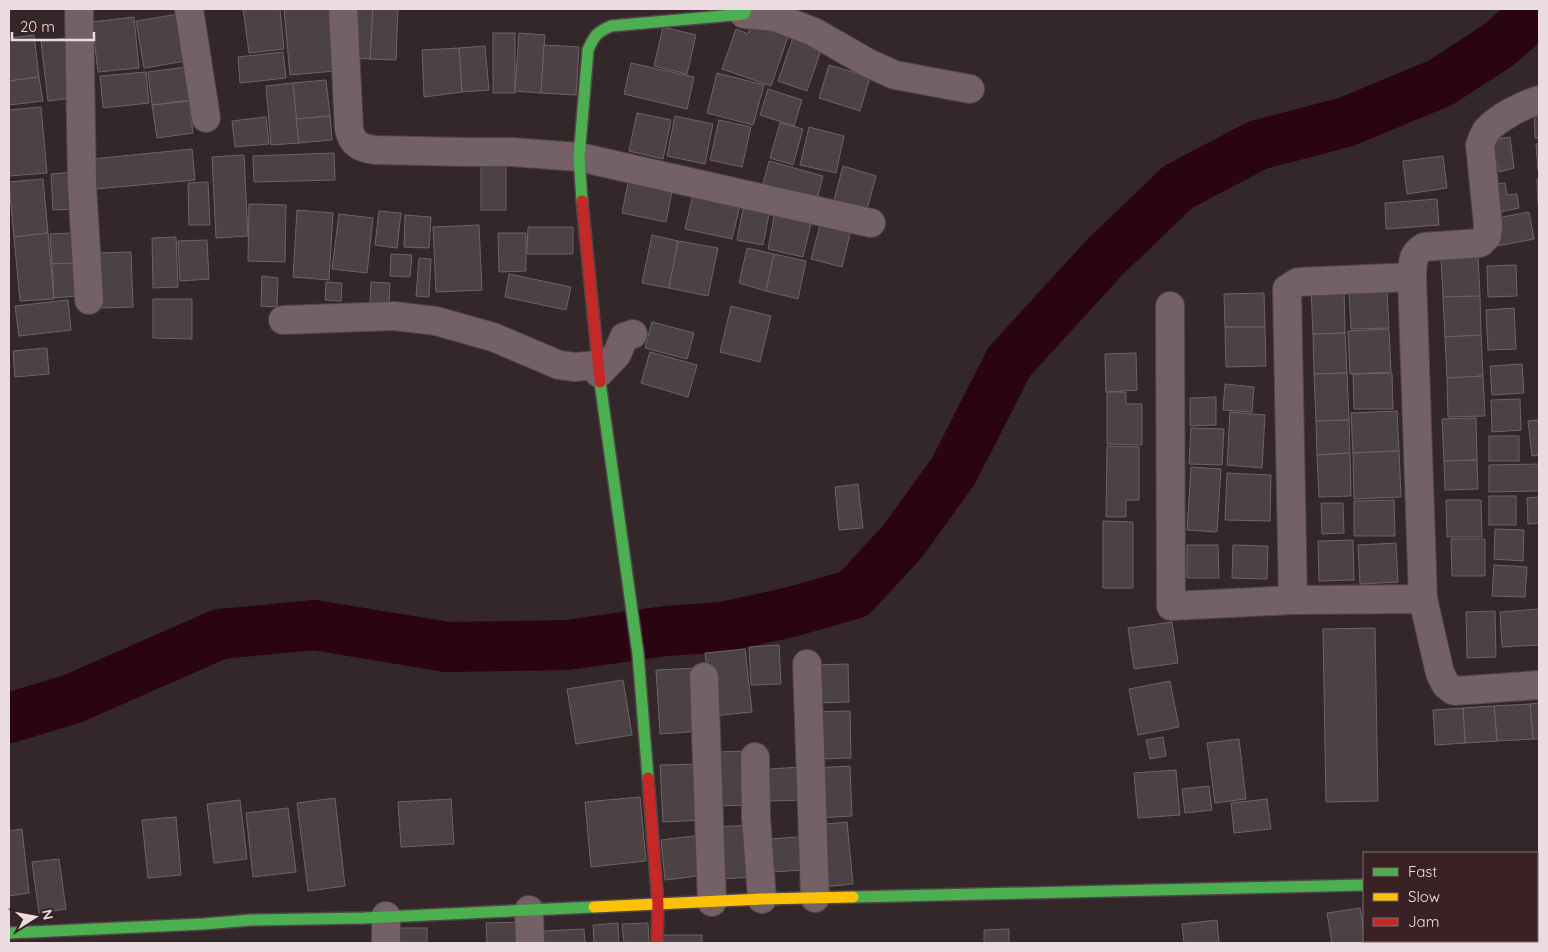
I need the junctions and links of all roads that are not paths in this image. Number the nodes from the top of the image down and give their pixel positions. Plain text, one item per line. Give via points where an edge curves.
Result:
1 (86, 9) edge
2 (189, 9) edge
3 (343, 9) edge
4 (745, 11) edge
5 (970, 89) dead end
6 (1539, 100) edge
7 (206, 118) dead end
8 (579, 156) junction
9 (871, 223) dead end
10 (1412, 277) junction
11 (89, 300) dead end
12 (1170, 306) dead end
13 (283, 320) dead end
14 (633, 334) dead end
15 (598, 369) junction
16 (1423, 599) junction
17 (1293, 600) junction
18 (807, 664) dead end
19 (704, 677) dead end
20 (1539, 685) edge
21 (755, 757) dead end
22 (1538, 880) edge
23 (1363, 885) edge
24 (815, 898) junction
25 (762, 899) junction
26 (712, 902) junction
27 (658, 904) junction
28 (529, 910) junction
29 (386, 916) junction
30 (9, 933) edge
31 (386, 943) edge
32 (530, 943) edge
33 (657, 943) edge
34 (1538, 943) edge

1 - 11 street via 82,185
2 - 7 street
3 - 8 street via 349,129 355,143 375,150
4 - 5 street via 814,32 868,64 895,75
4 - 8 street via 636,22 600,31 588,50
6 - 10 street via 1525,104 1487,130 1483,137 1480,145 1487,236 1480,242 1424,247 1413,257
8 - 9 street
8 - 15 street
10 - 16 street
10 - 17 street via 1298,282 1287,289
12 - 17 street via 1171,606
13 - 15 street via 394,316 436,321 493,337 559,365
14 - 15 street via 624,337 617,354
15 - 27 street via 638,654
16 - 17 street
16 - 20 street via 1440,673 1454,692
18 - 24 street
19 - 26 street
21 - 25 street
22 - 34 street
23 - 24 street
24 - 25 street
25 - 26 street
26 - 27 street
27 - 28 street
27 - 33 street
28 - 29 street
28 - 32 street
29 - 30 street
29 - 31 street

